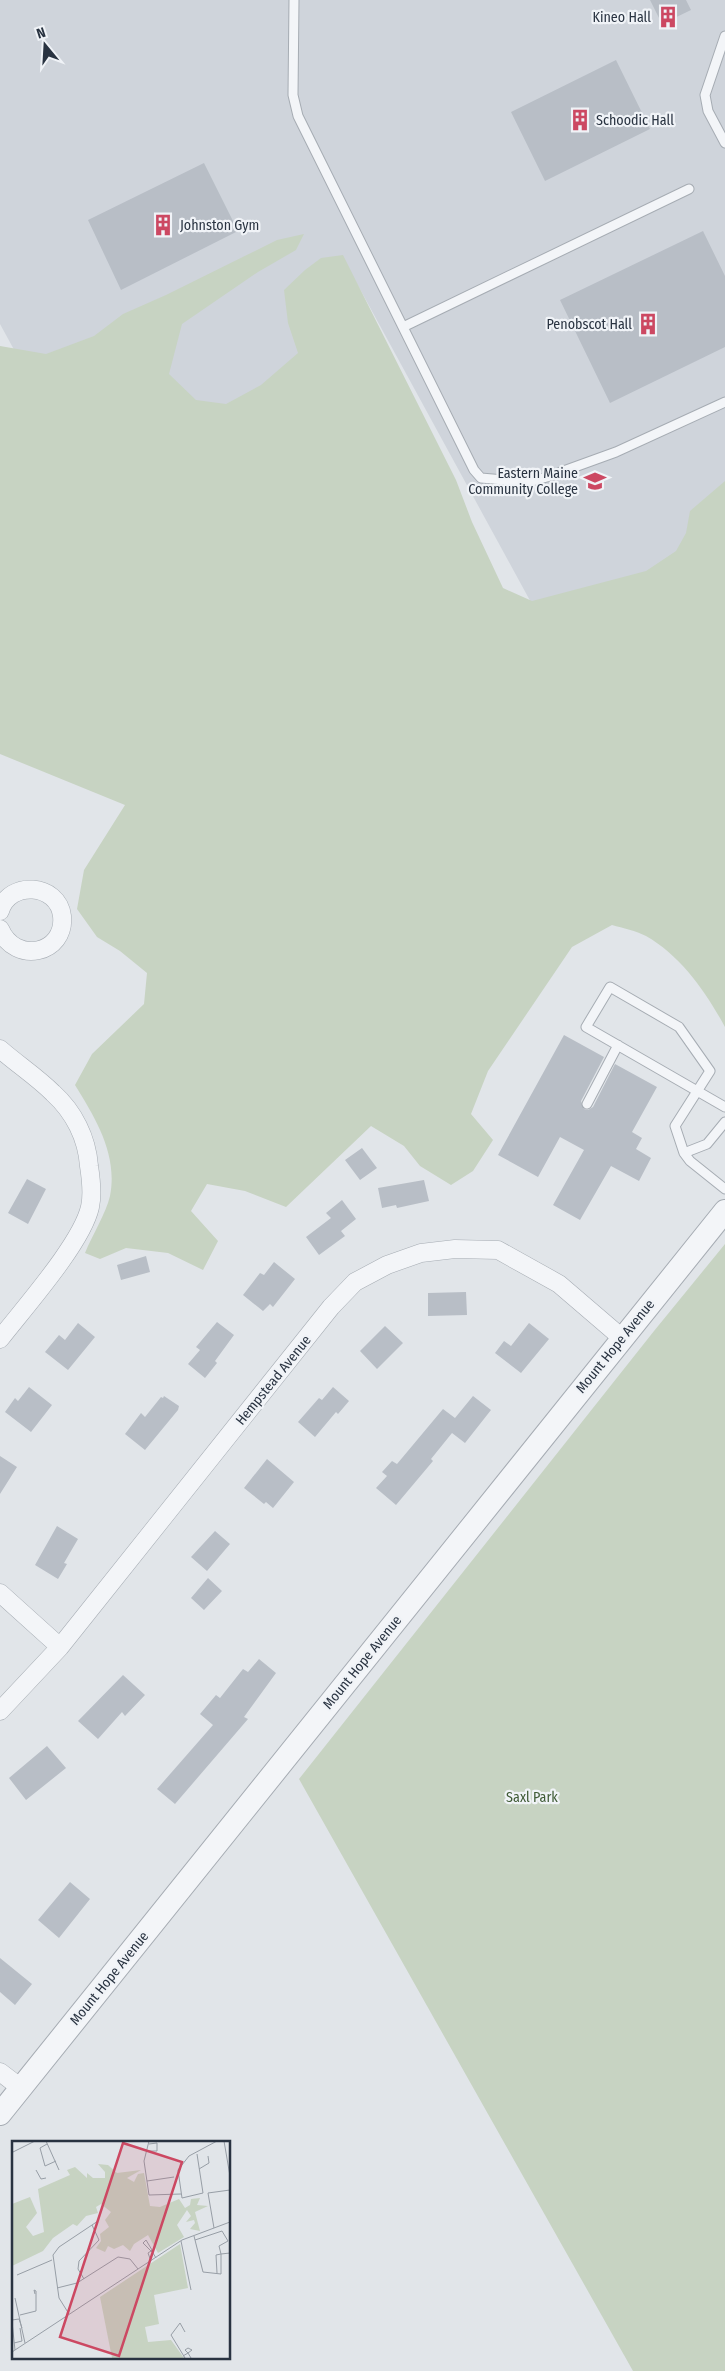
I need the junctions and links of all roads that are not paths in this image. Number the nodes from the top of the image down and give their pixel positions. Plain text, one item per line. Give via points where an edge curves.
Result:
1 (297, 1) edge
2 (725, 36) edge
3 (725, 143) edge
4 (689, 189) dead end
5 (403, 327) junction
6 (725, 402) edge
7 (0, 911) edge
8 (0, 929) edge
9 (5, 951) edge
10 (618, 1045) junction
11 (0, 1049) edge
12 (698, 1090) junction
13 (587, 1104) dead end
14 (725, 1107) edge
15 (725, 1122) edge
16 (684, 1153) junction
17 (725, 1189) edge
18 (725, 1211) edge
19 (622, 1338) junction
20 (0, 1339) edge
21 (0, 1593) edge
22 (60, 1647) junction
23 (0, 1711) edge
24 (0, 2072) edge
25 (21, 2088) junction
26 (0, 2114) edge

1 - 5 lane via 293,95 298,116
2 - 3 lane via 705,96 708,111
4 - 5 lane
5 - 6 lane via 474,470 481,478 528,482 547,477 616,452
7 - 9 street via 14,893 34,889 52,897 62,916 57,936 50,945 41,950
8 - 9 street
10 - 12 lane
10 - 12 lane via 586,1027 610,987 680,1027 710,1071
10 - 13 lane
11 - 20 street via 54,1094 82,1130 91,1184 90,1207 85,1222 62,1260
12 - 14 lane
12 - 16 lane via 675,1126
15 - 16 lane via 707,1144
16 - 17 lane
18 - 19 street, Mount Hope Avenue
19 - 22 street, Hempstead Avenue via 559,1284 498,1250 455,1249 421,1253 387,1265 355,1282 325,1315
19 - 25 street, Mount Hope Avenue
21 - 22 street
22 - 23 street, Hempstead Avenue
24 - 25 street
25 - 26 street, Mount Hope Avenue

